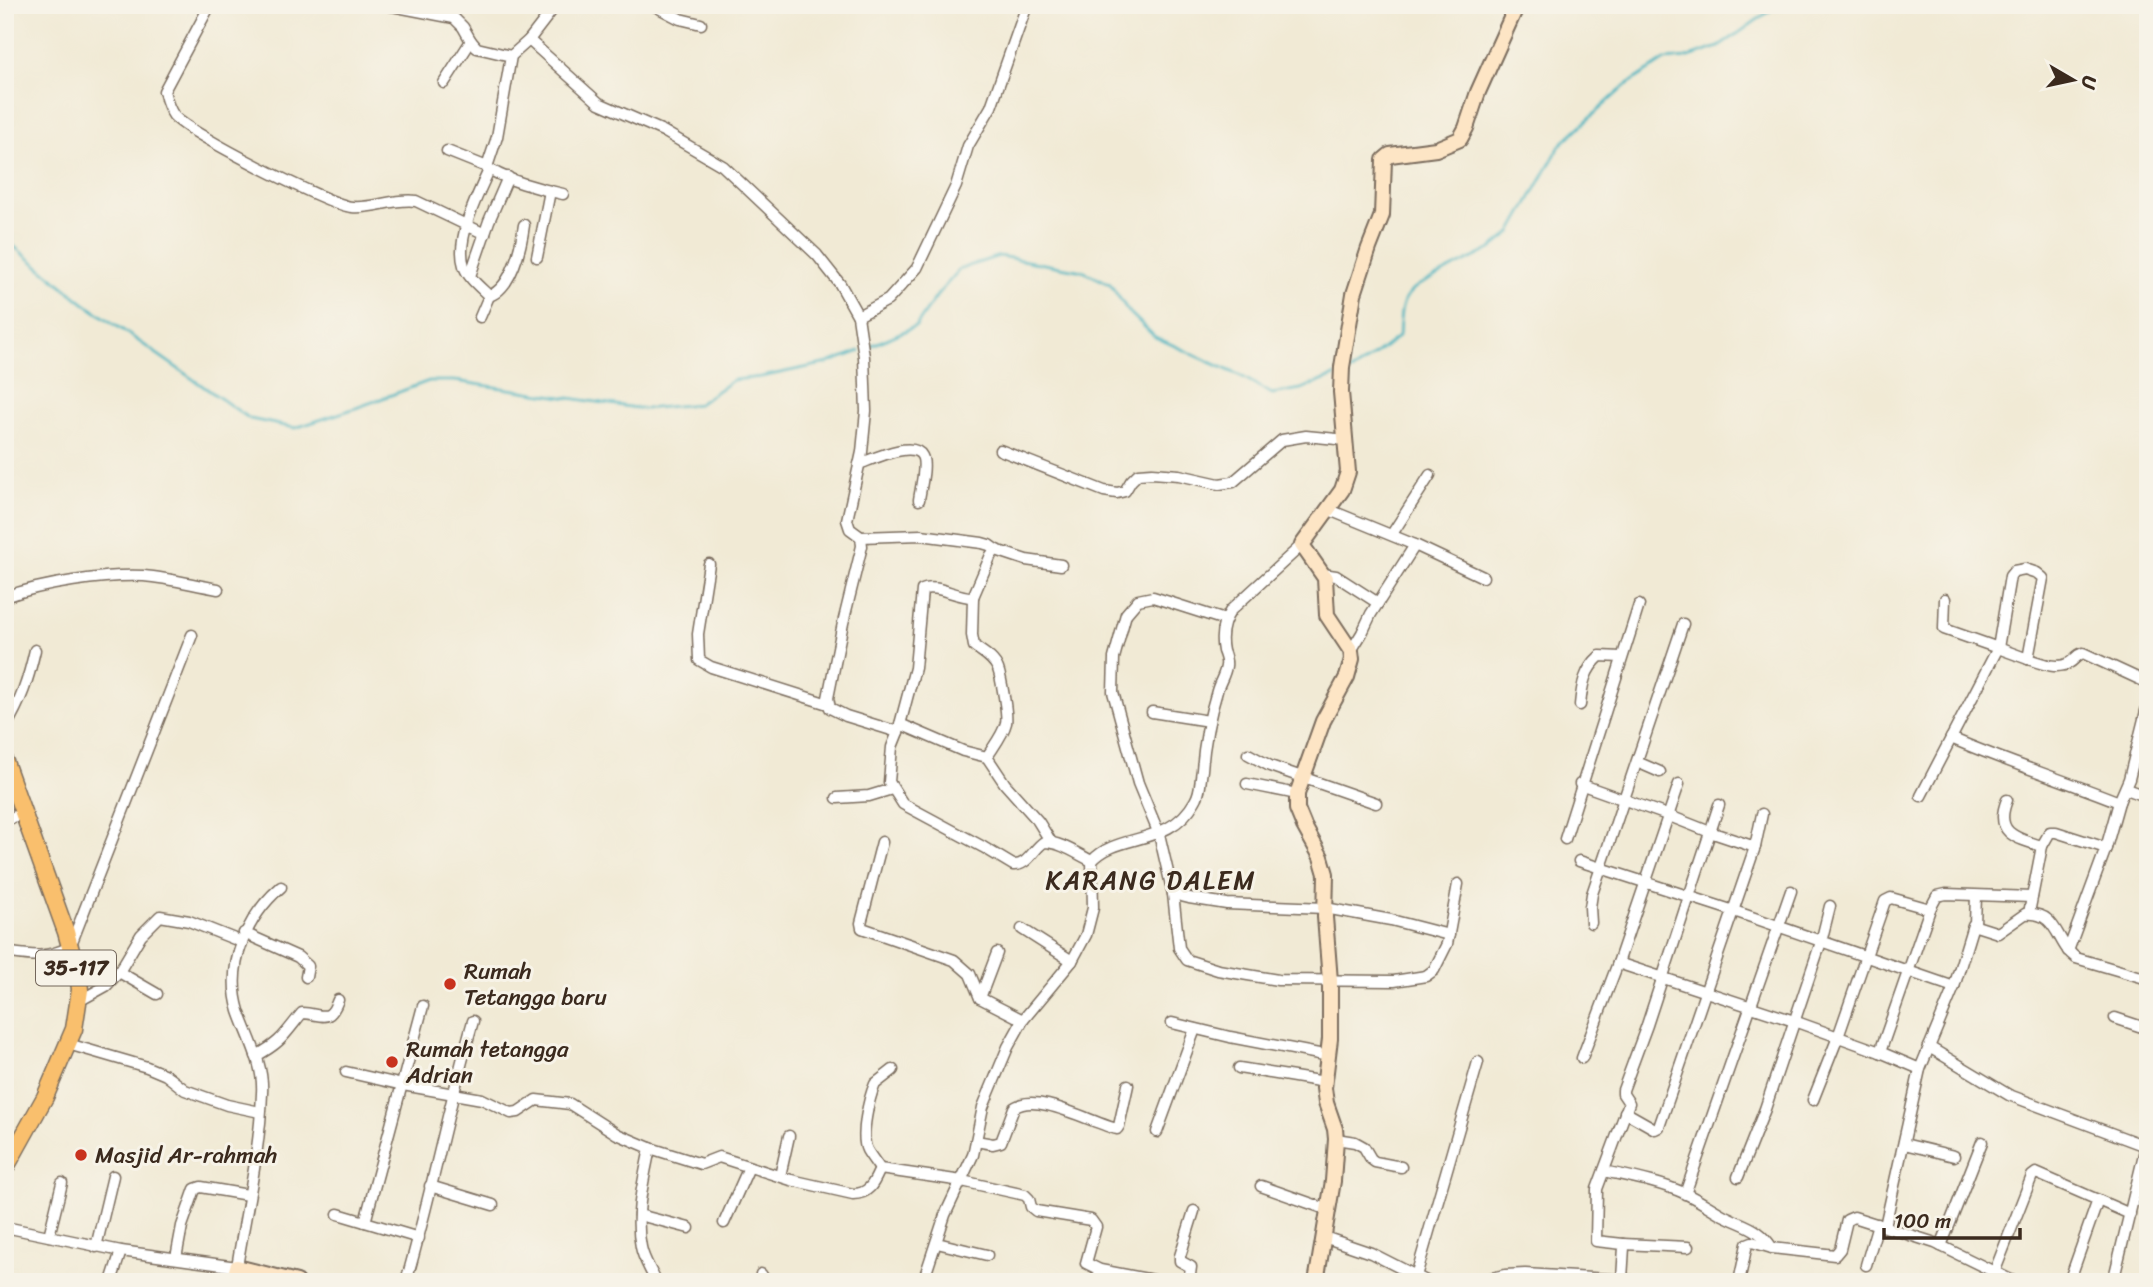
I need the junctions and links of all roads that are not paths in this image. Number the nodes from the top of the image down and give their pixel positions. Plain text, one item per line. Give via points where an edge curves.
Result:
1 (210, 5) edge
2 (387, 5) edge
3 (459, 5) edge
4 (556, 5) edge
5 (653, 5) edge
6 (1027, 5) edge
7 (1517, 5) edge
8 (454, 18) junction
9 (701, 24) dead end
10 (529, 40) junction
11 (471, 41) junction
12 (511, 56) junction
13 (444, 83) dead end
14 (447, 151) dead end
15 (488, 169) junction
16 (508, 177) junction
17 (550, 191) junction
18 (563, 194) dead end
19 (467, 225) junction
20 (524, 225) dead end
21 (485, 234) junction
22 (537, 257) dead end
23 (470, 276) junction
24 (489, 296) junction
25 (858, 316) junction
26 (480, 317) dead end
27 (1347, 440) junction
28 (1000, 450) dead end
29 (859, 464) junction
30 (1430, 475) dead end
31 (919, 500) dead end
32 (1327, 509) junction
33 (1392, 534) junction
34 (861, 537) junction
35 (1415, 544) junction
36 (1302, 545) junction
37 (996, 550) junction
38 (709, 564) dead end
39 (1061, 565) dead end
40 (1323, 575) junction
41 (1483, 578) dead end
42 (218, 589) dead end
43 (5, 597) edge
44 (973, 597) junction
45 (1945, 599) dead end
46 (1378, 603) junction
47 (1639, 605) dead end
48 (1224, 620) junction
49 (1683, 624) dead end
50 (192, 635) dead end
51 (1998, 648) junction
52 (34, 650) dead end
53 (1351, 651) junction
54 (1621, 657) junction
55 (2028, 659) junction
56 (2148, 683) edge
57 (2148, 702) edge
58 (828, 704) junction
59 (1580, 705) dead end
60 (1152, 712) dead end
61 (1209, 721) junction
62 (5, 728) edge
63 (899, 728) junction
64 (1951, 738) junction
65 (1248, 754) dead end
66 (987, 757) junction
67 (5, 762) edge
68 (1637, 762) junction
69 (1660, 772) dead end
70 (1303, 778) junction
71 (1678, 783) dead end
72 (1247, 784) dead end
73 (1580, 785) junction
74 (892, 789) junction
75 (2126, 789) junction
76 (1297, 794) junction
77 (1921, 796) dead end
78 (837, 797) dead end
79 (2148, 797) edge
80 (1624, 799) junction
81 (2007, 800) dead end
82 (2119, 802) junction
83 (1376, 803) dead end
84 (1719, 805) dead end
85 (24, 812) junction
86 (1762, 814) dead end
87 (1667, 815) junction
88 (5, 821) edge
89 (1710, 832) junction
90 (1159, 834) junction
91 (1565, 839) dead end
92 (882, 842) dead end
93 (1051, 842) junction
94 (2042, 846) junction
95 (1755, 847) junction
96 (2106, 848) junction
97 (1092, 861) junction
98 (1579, 861) dead end
99 (1602, 869) junction
100 (1646, 883) junction
101 (1458, 884) dead end
102 (282, 887) dead end
103 (1791, 891) dead end
104 (1173, 894) junction
105 (1689, 896) junction
106 (1976, 896) junction
107 (2032, 897) junction
108 (1830, 906) dead end
109 (1325, 908) junction
110 (1930, 909) junction
111 (1734, 911) junction
112 (2029, 913) junction
113 (1591, 923) dead end
114 (1975, 924) junction
115 (1778, 927) junction
116 (1022, 929) dead end
117 (1448, 935) junction
118 (243, 938) junction
119 (1821, 942) junction
120 (70, 947) junction
121 (2068, 951) junction
122 (5, 952) edge
123 (997, 953) dead end
124 (1867, 956) junction
125 (1072, 961) junction
126 (1618, 963) junction
127 (1908, 970) junction
128 (119, 972) junction
129 (306, 977) dead end
130 (1663, 977) junction
131 (2148, 979) edge
132 (1330, 981) junction
133 (1954, 986) junction
134 (1706, 993) junction
135 (157, 994) dead end
136 (980, 998) junction
137 (338, 1000) dead end
138 (79, 1001) junction
139 (423, 1006) dead end
140 (1751, 1008) junction
141 (2115, 1018) dead end
142 (1023, 1020) junction
143 (473, 1021) dead end
144 (1794, 1021) junction
145 (1172, 1023) dead end
146 (1195, 1029) junction
147 (2148, 1029) edge
148 (1838, 1037) junction
149 (68, 1044) junction
150 (1929, 1047) junction
151 (1880, 1052) junction
152 (256, 1056) junction
153 (1329, 1056) junction
154 (1582, 1058) dead end
155 (1478, 1062) dead end
156 (1239, 1068) dead end
157 (1920, 1069) junction
158 (893, 1070) dead end
159 (346, 1072) dead end
160 (1325, 1082) junction
161 (403, 1085) junction
162 (1128, 1085) dead end
163 (453, 1093) junction
164 (1813, 1100) dead end
165 (260, 1112) junction
166 (1625, 1112) junction
167 (1157, 1132) dead end
168 (789, 1136) dead end
169 (1336, 1139) junction
170 (976, 1141) junction
171 (1982, 1142) dead end
172 (1905, 1144) junction
173 (2147, 1147) edge
174 (650, 1148) junction
175 (1954, 1156) dead end
176 (749, 1167) junction
177 (1401, 1167) dead end
178 (5, 1169) edge
179 (880, 1169) junction
180 (1604, 1171) junction
181 (113, 1176) dead end
182 (780, 1176) junction
183 (1738, 1177) dead end
184 (962, 1181) junction
185 (62, 1183) dead end
186 (430, 1186) junction
187 (1261, 1186) dead end
188 (1685, 1194) junction
189 (248, 1195) junction
190 (2098, 1200) junction
191 (493, 1205) dead end
192 (1329, 1210) junction
193 (1194, 1211) dead end
194 (338, 1214) dead end
195 (2130, 1214) junction
196 (639, 1215) junction
197 (365, 1222) junction
198 (724, 1223) dead end
199 (1881, 1225) junction
200 (5, 1227) edge
201 (689, 1228) dead end
202 (50, 1236) junction
203 (1324, 1237) junction
204 (419, 1238) junction
205 (937, 1243) junction
206 (1623, 1244) junction
207 (1941, 1246) junction
208 (96, 1247) junction
209 (1688, 1247) dead end
210 (1772, 1248) junction
211 (121, 1251) junction
212 (987, 1255) dead end
213 (176, 1258) junction
214 (1866, 1265) dead end
215 (1100, 1270) junction
216 (1994, 1273) junction
217 (235, 1274) edge
218 (1416, 1276) junction
219 (1130, 1279) edge
220 (1622, 1279) junction
221 (1570, 1280) edge
222 (659, 1281) edge
223 (111, 1282) edge
224 (298, 1282) edge
225 (406, 1282) edge
226 (923, 1282) edge
227 (1095, 1282) edge
228 (1163, 1282) edge
229 (1189, 1282) edge
230 (1316, 1282) edge
231 (1428, 1282) edge
232 (1474, 1282) edge
233 (1658, 1282) edge
234 (1739, 1282) edge
235 (2015, 1282) edge
236 (2069, 1282) edge
237 (2113, 1282) edge

1 - 19 street via 164,91 174,116 206,139 349,207 404,199
2 - 8 street
3 - 8 street
4 - 10 street
5 - 9 street
6 - 25 street via 991,107 968,146 956,186 917,268 888,300
7 - 27 street via 1460,139 1384,160 1382,215 1354,295 1342,367
8 - 11 street
10 - 12 street
10 - 25 street via 599,103 670,135 723,166 825,264
11 - 12 street via 481,49
11 - 13 street
12 - 15 street
14 - 15 street
15 - 16 street
15 - 19 street
16 - 17 street
16 - 21 street
17 - 18 street
17 - 22 street
19 - 21 street
19 - 23 street via 461,255
20 - 24 street via 521,249 505,285
21 - 23 street
23 - 24 street
24 - 26 street
25 - 29 street via 866,411
27 - 28 street via 1306,436 1282,440 1233,482 1219,484 1152,472 1138,474 1125,491 1117,493
27 - 32 street via 1346,480
29 - 31 street via 896,450 918,452 923,466
29 - 34 street via 847,520
30 - 33 street
32 - 33 street
32 - 36 street
33 - 35 street
34 - 37 street via 920,535 982,543
34 - 58 street
35 - 41 street
35 - 46 street
36 - 40 street
36 - 48 street
37 - 39 street
37 - 44 street
38 - 58 street via 698,634 699,660
40 - 46 street via 1336,576
40 - 53 street via 1327,615
42 - 43 street via 144,576 103,577
44 - 63 street via 929,587 922,590 915,668
44 - 66 street via 974,646 998,667 1007,714 1006,725
45 - 51 street via 1944,629
46 - 53 street
47 - 54 street
48 - 61 street via 1226,669
48 - 90 street via 1153,597 1138,600 1126,614 1114,658 1113,692 1138,783
49 - 68 street
50 - 120 street
51 - 55 street
51 - 55 street via 2010,576 2025,569 2037,573 2043,578
51 - 64 street
52 - 62 street via 19,704
53 - 70 street via 1347,677 1323,721
54 - 59 street via 1600,656 1590,665
54 - 73 street
55 - 56 street via 2057,666 2087,654
57 - 75 street
58 - 63 street via 846,716
60 - 61 street
61 - 90 street via 1195,801
63 - 66 street
63 - 74 street via 892,747
64 - 77 street
64 - 82 street
65 - 70 street
66 - 93 street
67 - 85 main road, 35-117
68 - 69 street
68 - 80 street
70 - 76 street
70 - 83 street
71 - 87 street
72 - 76 street
73 - 80 street
73 - 91 street
74 - 78 street via 869,796
74 - 93 street via 903,804 1013,865 1026,862 1044,842
75 - 79 street
75 - 82 street
76 - 109 street via 1297,809 1326,874
80 - 87 street
80 - 99 street
81 - 94 street via 2004,828
82 - 96 street
84 - 89 street
85 - 88 street
85 - 120 main road, 35-117
86 - 95 street
87 - 89 street
87 - 100 street
89 - 95 street
89 - 105 street
90 - 97 street via 1100,853
90 - 104 street
92 - 136 street via 862,928 954,960 970,974
93 - 97 street
94 - 96 street via 2050,832 2056,832
94 - 107 street
95 - 111 street
96 - 121 street
97 - 125 street via 1091,923
98 - 99 street
99 - 100 street
99 - 113 street via 1592,894
100 - 105 street
100 - 126 street
101 - 117 street
102 - 118 street via 256,913
103 - 115 street
104 - 109 street via 1227,904
104 - 132 street via 1180,948 1187,960 1278,980
105 - 111 street
105 - 130 street
106 - 107 street
106 - 110 street via 1937,896
106 - 114 street
107 - 112 street
108 - 119 street
109 - 117 street
109 - 132 street
110 - 124 street via 1891,898 1885,901
110 - 127 street
111 - 115 street
111 - 134 street
112 - 114 street via 1998,933
112 - 121 street via 2046,918
114 - 133 street
115 - 119 street
115 - 140 street
116 - 125 street
117 - 132 street via 1441,958 1426,976
118 - 128 street via 160,916 141,935
118 - 129 street via 298,957 308,966
118 - 152 street via 236,992
119 - 124 street
119 - 144 street
120 - 122 street via 51,956
120 - 138 main road, 35-117
121 - 131 street via 2076,958
123 - 136 street
124 - 127 street
124 - 148 street
125 - 142 street
126 - 130 street
126 - 154 street
127 - 133 street
127 - 151 street
128 - 135 street
128 - 138 street via 106,986
130 - 134 street
130 - 166 street via 1623,1090 1629,1103
132 - 153 street
133 - 150 street
134 - 140 street
134 - 166 street via 1659,1126 1655,1129
136 - 142 street
137 - 152 street via 329,1016 302,1013 275,1046
138 - 149 main road, 35-117
139 - 161 street
140 - 144 street
140 - 188 street
141 - 147 street
142 - 170 street via 989,1091
143 - 163 street
144 - 148 street
144 - 183 street
145 - 146 street
146 - 153 street
146 - 167 street
148 - 151 street
148 - 164 street
149 - 165 street via 147,1067 185,1090
149 - 178 main road, 35-117
150 - 157 street
150 - 173 street via 2009,1095
151 - 157 street
152 - 165 street via 262,1076
153 - 160 street
155 - 218 street
156 - 160 street
157 - 172 street
158 - 179 street via 875,1084 865,1130 868,1151
159 - 161 street
160 - 169 street
161 - 163 street
161 - 197 street
162 - 170 street via 1117,1129 1051,1106 1024,1103 1014,1108 1001,1142
163 - 174 street via 482,1099 511,1113 536,1100 570,1104 617,1134
163 - 186 street
165 - 189 street
166 - 180 street
168 - 182 street
169 - 177 street via 1364,1147 1375,1162
169 - 192 street
170 - 184 street
171 - 207 street
172 - 175 street
172 - 199 street
173 - 195 street
174 - 176 street via 701,1164 719,1157
174 - 196 street
176 - 182 street
176 - 198 street
179 - 182 street via 869,1190 861,1194
179 - 184 street
180 - 188 street
180 - 206 street via 1597,1189 1596,1241
181 - 208 street
184 - 205 street
184 - 215 street via 1025,1195 1036,1211 1091,1220 1096,1227 1086,1263
185 - 202 street
186 - 191 street
186 - 204 street
187 - 192 street
188 - 210 street via 1757,1230
189 - 213 street via 195,1189
189 - 217 street
190 - 195 street
190 - 216 street via 2036,1173
190 - 236 street
192 - 203 street
193 - 229 street via 1180,1256 1191,1268
194 - 197 street
195 - 237 street
196 - 201 street
196 - 222 street via 640,1247
197 - 204 street
199 - 207 street
199 - 210 street via 1849,1219 1835,1255
199 - 214 street
200 - 202 street
202 - 208 street
203 - 218 street via 1371,1253
203 - 230 street
204 - 225 street
205 - 212 street
205 - 226 street
206 - 209 street
206 - 220 street
207 - 216 street
208 - 211 street
210 - 234 street via 1747,1244
211 - 213 street
211 - 223 street
213 - 217 street
215 - 219 street
215 - 227 street
216 - 235 street
217 - 224 street
218 - 231 street
219 - 228 street
220 - 221 street
220 - 233 street
221 - 232 street via 1504,1275

